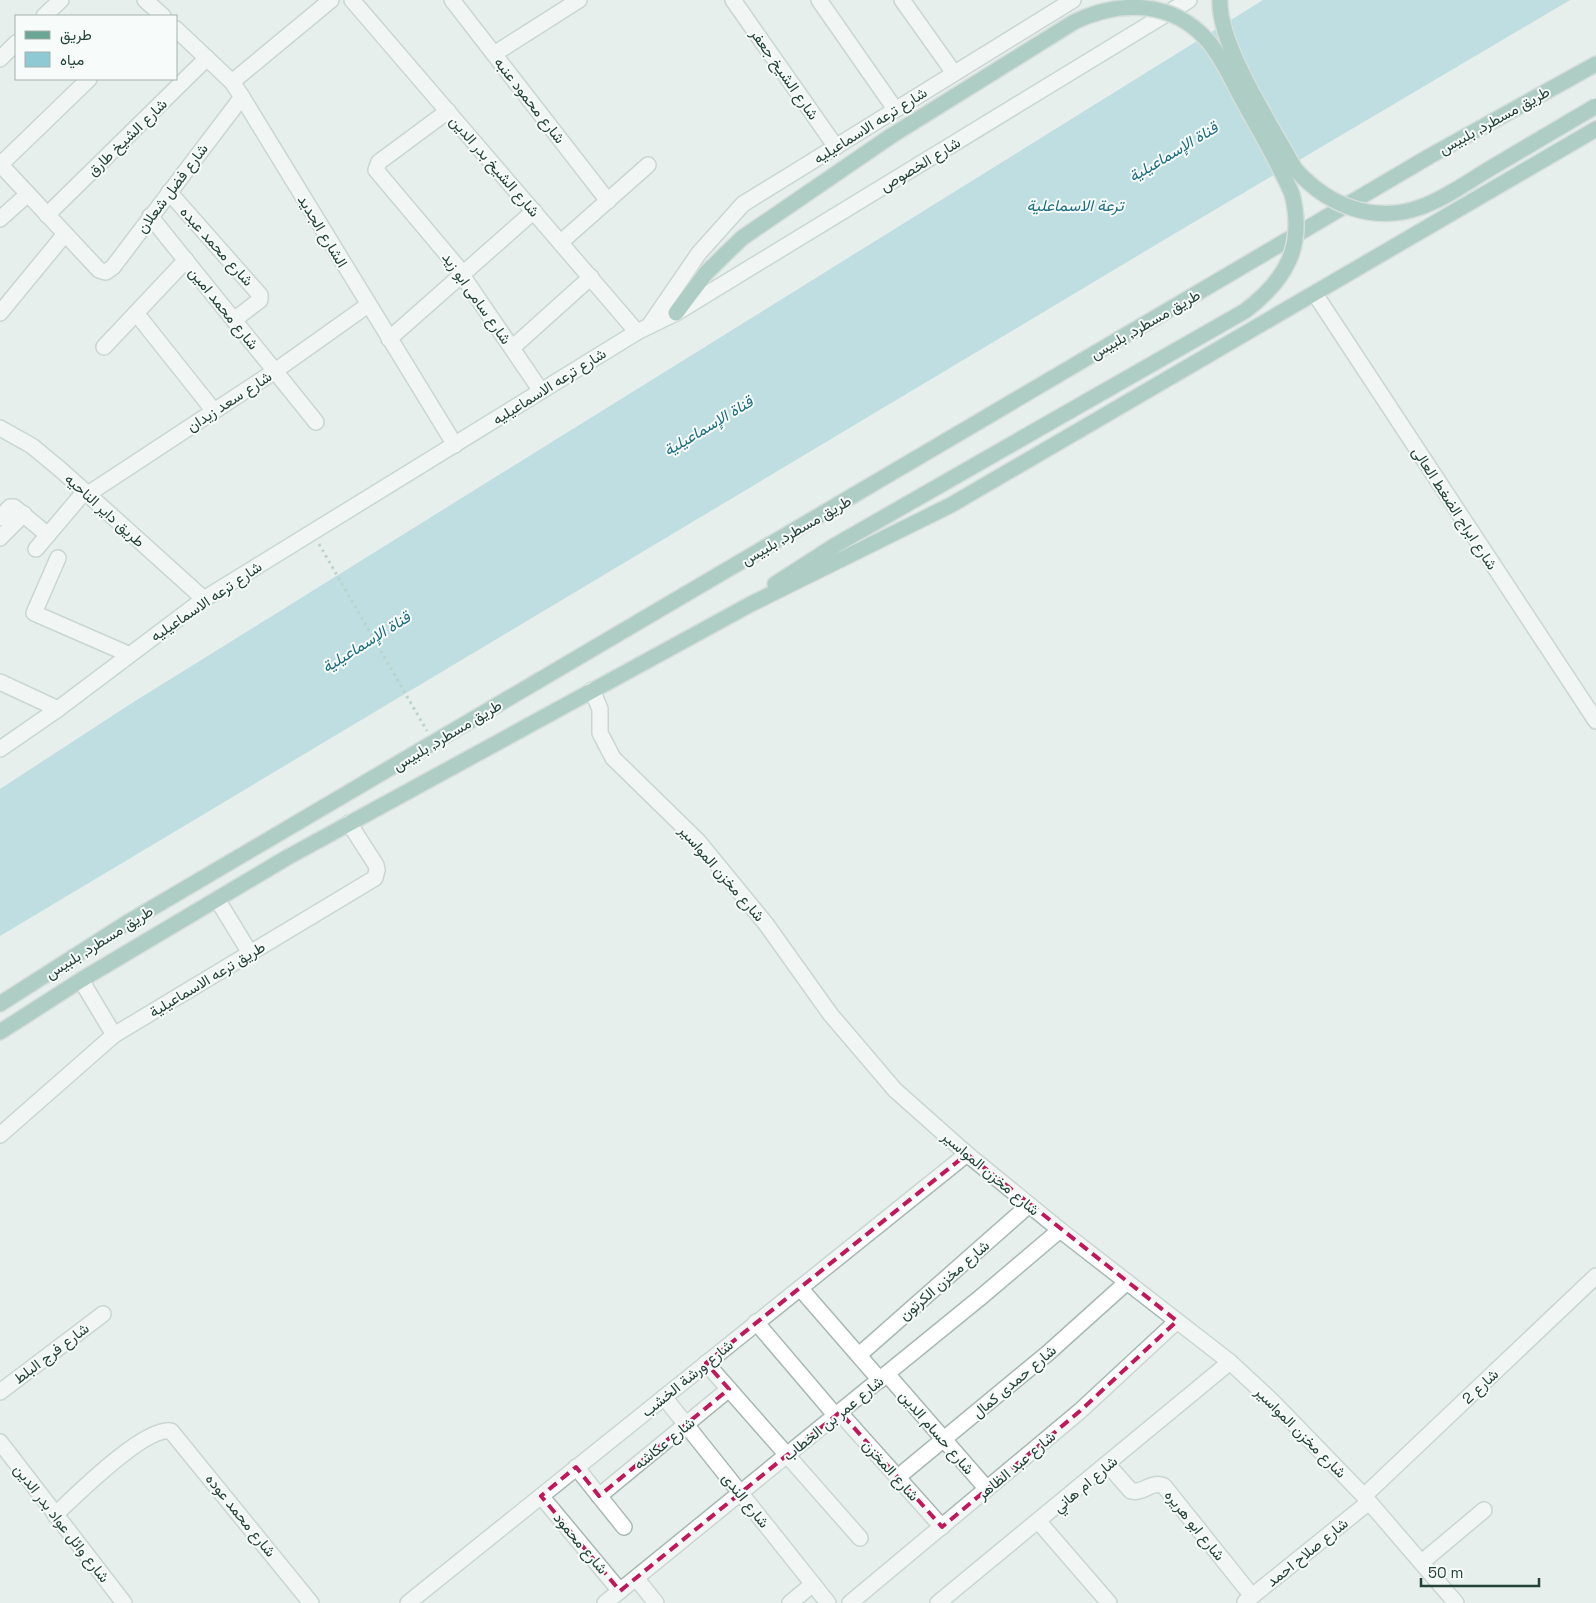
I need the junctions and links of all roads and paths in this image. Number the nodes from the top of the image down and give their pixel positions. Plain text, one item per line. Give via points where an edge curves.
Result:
1 (61, 0) edge
2 (146, 0) edge
3 (331, 0) edge
4 (352, 0) edge
5 (452, 0) edge
6 (579, 0) edge
7 (733, 0) edge
8 (819, 0) edge
9 (902, 0) edge
10 (1189, 0) edge
11 (1220, 0) edge
12 (1068, 1) edge
13 (45, 15) edge
14 (158, 15) edge
15 (178, 31) edge
16 (15, 44) edge
17 (494, 54) junction
18 (207, 58) junction
19 (0, 59) edge
20 (1596, 64) edge
21 (954, 73) junction
22 (88, 80) edge
23 (232, 82) junction
24 (242, 97) junction
25 (1596, 106) edge
26 (895, 109) junction
27 (448, 111) junction
28 (1596, 129) edge
29 (836, 147) junction
30 (0, 165) edge
31 (648, 165) dead end
32 (169, 192) junction
33 (28, 194) junction
34 (608, 201) junction
35 (534, 211) junction
36 (47, 215) junction
37 (150, 216) junction
38 (0, 219) edge
39 (65, 234) junction
40 (561, 242) junction
41 (186, 260) junction
42 (463, 274) junction
43 (591, 277) junction
44 (1315, 294) junction
45 (368, 305) junction
46 (676, 313) junction
47 (0, 314) edge
48 (136, 314) junction
49 (234, 320) junction
50 (643, 329) junction
51 (389, 339) junction
52 (104, 347) dead end
53 (512, 348) junction
54 (275, 371) junction
55 (541, 391) junction
56 (214, 411) junction
57 (316, 422) dead end
58 (0, 428) edge
59 (455, 445) junction
60 (87, 493) junction
61 (24, 514) junction
62 (0, 518) edge
63 (312, 532) junction
64 (48, 535) junction
65 (0, 538) edge
66 (36, 549) dead end
67 (58, 558) dead end
68 (204, 599) junction
69 (751, 604) junction
70 (128, 654) junction
71 (0, 682) edge
72 (592, 690) junction
73 (58, 709) junction
74 (420, 716) dead end
75 (1596, 721) edge
76 (0, 749) edge
77 (348, 823) junction
78 (217, 899) junction
79 (250, 953) junction
80 (81, 980) junction
81 (0, 1004) edge
82 (0, 1032) edge
83 (114, 1035) junction
84 (0, 1135) edge
85 (967, 1154) junction
86 (1029, 1205) junction
87 (1060, 1230) junction
88 (1596, 1276) edge
89 (1127, 1282) junction
90 (800, 1288) junction
91 (103, 1314) dead end
92 (1177, 1321) junction
93 (756, 1322) junction
94 (859, 1355) junction
95 (1230, 1362) junction
96 (706, 1363) junction
97 (884, 1377) junction
98 (729, 1389) junction
99 (0, 1392) edge
100 (664, 1397) junction
101 (838, 1414) junction
102 (686, 1425) junction
103 (944, 1439) junction
104 (0, 1442) edge
105 (788, 1455) junction
106 (1108, 1465) junction
107 (576, 1467) junction
108 (898, 1477) junction
109 (987, 1489) junction
110 (741, 1493) junction
111 (541, 1496) junction
112 (599, 1496) junction
113 (1367, 1499) junction
114 (1484, 1510) dead end
115 (55, 1515) junction
116 (1039, 1522) junction
117 (624, 1527) dead end
118 (942, 1527) junction
119 (860, 1538) dead end
120 (1422, 1562) junction
121 (636, 1578) junction
122 (813, 1584) junction
123 (620, 1591) junction
124 (1248, 1600) edge
125 (124, 1603) edge
126 (311, 1603) edge
127 (408, 1603) edge
128 (605, 1603) edge
129 (656, 1603) edge
130 (790, 1603) edge
131 (828, 1603) edge
132 (850, 1603) edge
133 (938, 1603) edge
134 (1110, 1603) edge
135 (1456, 1603) edge

1 - 13 street
2 - 14 street
3 - 23 street
4 - 27 street, شارع الشيخ بدر الدين
5 - 17 street, شارع محمود عنبه
6 - 17 street
7 - 29 street, شارع الشيخ جعفر
8 - 26 street
9 - 21 street
10 - 46 street, شارع الخصوص
11 - 25 main road, bridge via 1224,30 1232,52 1296,169 1309,185 1343,206 1363,212 1383,214 1422,207
12 - 21 street, شارع ترعه الاسماعيليه
15 - 18 street, الشارع الجديد
16 - 19 street
17 - 34 street, شارع محمود عنبه
18 - 23 street, الشارع الجديد
18 - 36 street, شارع الشيخ طارق
20 - 81 main road, طريق مسطرد, بلبيس via 1430,156 1146,323 126,924
21 - 26 street, شارع ترعه الاسماعيليه
22 - 30 street
23 - 24 street, الشارع الجديد
24 - 32 street, شارع فضل شعلان
24 - 45 street, الشارع الجديد
26 - 29 street, شارع ترعه الاسماعيليه
27 - 35 street, شارع الشيخ بدر الدين
27 - 42 street, شارع سامى ابو زيد via 379,162 376,171
28 - 44 main road, طريق مسطرد, بلبيس
29 - 50 street, شارع ترعه الاسماعيليه via 743,204 699,253
30 - 33 street
31 - 34 street
32 - 37 street, شارع فضل شعلان
32 - 49 street, شارع محمد عبده via 260,295 259,301
33 - 36 street
33 - 38 street
34 - 40 street
35 - 40 street, شارع الشيخ بدر الدين
35 - 42 street
36 - 39 street
37 - 39 street, شارع فضل شعلان via 106,272 99,270
37 - 41 street, شارع محمد امين
39 - 47 street
40 - 43 street, شارع الشيخ بدر الدين
41 - 48 street
41 - 49 street, شارع محمد امين
42 - 51 street
42 - 53 street, شارع سامى ابو زيد
43 - 50 street, شارع الشيخ بدر الدين
43 - 53 street
44 - 69 main road, طريق مسطرد, بلبيس via 951,505
44 - 75 street, شارع ابراج الضغط العالى
45 - 51 street, الشارع الجديد
45 - 54 street, شارع سعد زيدان
46 - 50 street, شارع الخصوص
46 - 69 main road, bridge via 706,274 742,238 891,136 1074,22 1090,13 1126,4 1163,10 1196,28 1219,57 1292,194 1297,213 1293,253 1285,271 1260,300 1245,311 812,559
48 - 52 street
48 - 56 street
49 - 54 street, شارع محمد امين
50 - 55 street, شارع ترعه الاسماعيليه
51 - 59 street, الشارع الجديد
53 - 55 street, شارع سامى ابو زيد
54 - 56 street, شارع سعد زيدان
54 - 57 street, شارع محمد امين
55 - 59 street, شارع ترعه الاسماعيليه
56 - 60 street, شارع سعد زيدان
58 - 60 street, طريق داير الناحيه via 32,446
59 - 63 street, شارع ترعه الاسماعيليه
60 - 64 street, شارع سعد زيدان
60 - 68 street, طريق داير الناحيه
61 - 62 street via 12,507
61 - 64 street
61 - 65 street
63 - 68 street, شارع ترعه الاسماعيليه
63 - 74 path
64 - 66 street, شارع سعد زيدان
67 - 70 street via 34,613
68 - 70 street, شارع ترعه الاسماعيليه
69 - 72 main road, طريق مسطرد, بلبيس
70 - 73 street, شارع ترعه الاسماعيليه
71 - 73 street
72 - 77 main road, طريق مسطرد, بلبيس
72 - 85 street, شارع مخزن المواسير via 600,709 600,733 613,758 698,841 766,924 831,1015 895,1090
73 - 76 street, شارع ترعه الاسماعيليه
77 - 78 main road, طريق مسطرد, بلبيس
77 - 79 street, طريق ترعه الاسماعيلية via 376,865 375,878
78 - 79 street
78 - 80 main road, طريق مسطرد, بلبيس
79 - 83 street, طريق ترعه الاسماعيلية
80 - 82 main road, طريق مسطرد, بلبيس
80 - 83 street
83 - 84 street, طريق ترعه الاسماعيلية
85 - 86 street, شارع مخزن المواسير
85 - 90 street, شارع ورشة الخشب
86 - 87 street, شارع مخزن المواسير
86 - 94 street, شارع مخزن الكرتون
87 - 89 street, شارع مخزن المواسير
87 - 97 street, شارع عمر بن الخطاب
88 - 113 street, شارع 2
89 - 92 street, شارع مخزن المواسير
89 - 103 street, شارع حمدى كمال
90 - 93 street, شارع ورشة الخشب
90 - 94 street, شارع حسام الدين
91 - 99 street, شارع فرج البلط
92 - 95 street, شارع مخزن المواسير
92 - 109 street, شارع عبد الظاهر via 1080,1411
93 - 96 street, شارع ورشة الخشب
93 - 101 street, شارع المخزن
94 - 97 street, شارع حسام الدين
95 - 106 street, شارع ام هاني
95 - 113 street, شارع مخزن المواسير
96 - 98 street
96 - 100 street, شارع ورشة الخشب
97 - 101 street, شارع عمر بن الخطاب
97 - 103 street, شارع حسام الدين
98 - 102 street, شارع عكاشه
98 - 105 street
100 - 102 street, شارع الندى
100 - 107 street, شارع ورشة الخشب
101 - 105 street, شارع عمر بن الخطاب
101 - 108 street, شارع المخزن
102 - 110 street, شارع الندى
102 - 112 street, شارع عكاشه
103 - 108 street, شارع حمدى كمال
103 - 109 street, شارع حسام الدين
104 - 115 street, شارع وائل عواد بدر الدين
105 - 110 street, شارع عمر بن الخطاب
105 - 119 street
106 - 116 street, شارع ام هاني
106 - 124 street, شارع ابو هريره via 1131,1491 1138,1492 1154,1484 1164,1486
107 - 111 street, شارع ورشة الخشب
107 - 112 street
108 - 118 street, شارع المخزن
109 - 118 street, شارع عبد الظاهر
110 - 121 street, شارع عمر بن الخطاب
110 - 122 street, شارع الندى
111 - 123 street, شارع محمود
111 - 127 street, شارع ورشة الخشب
112 - 117 street
113 - 120 street, شارع مخزن المواسير
113 - 124 street, شارع صلاح احمد
114 - 120 street
115 - 125 street, شارع وائل عواد بدر الدين
115 - 126 street, شارع محمد عوده via 125,1453 157,1432 174,1433
116 - 133 street, شارع ام هاني
116 - 134 street
118 - 132 street, شارع عبد الظاهر
120 - 135 street, شارع مخزن المواسير
121 - 123 street, شارع عمر بن الخطاب
121 - 129 street
122 - 130 street
122 - 131 street, شارع الندى
123 - 128 street, شارع عمر بن الخطاب

